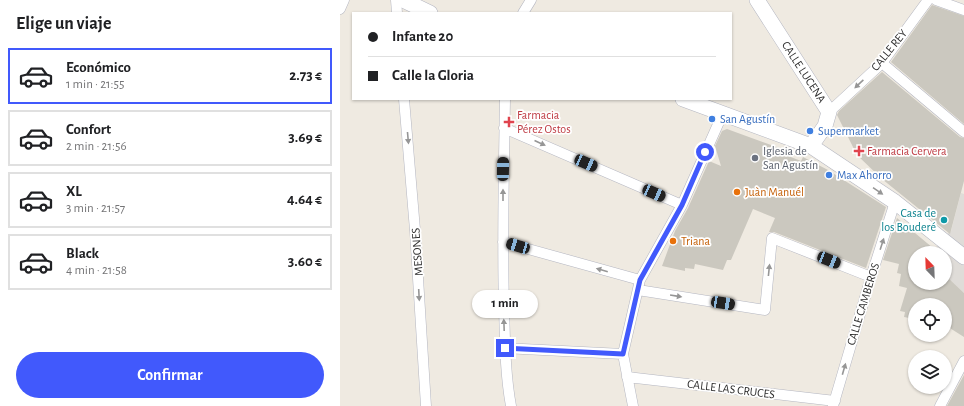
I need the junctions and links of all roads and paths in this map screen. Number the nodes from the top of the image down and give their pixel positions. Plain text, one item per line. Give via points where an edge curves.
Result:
1 (344, 0) edge
2 (396, 0) edge
3 (403, 0) edge
4 (530, 0) edge
5 (757, 0) edge
6 (928, 0) edge
7 (936, 0) edge
8 (340, 9) edge
9 (964, 10) edge
10 (397, 12) edge
11 (428, 12) edge
12 (524, 12) edge
13 (882, 63) junction
14 (404, 100) edge
15 (505, 100) edge
16 (686, 100) edge
17 (829, 112) junction
18 (723, 113) junction
19 (504, 128) junction
20 (964, 132) edge
21 (811, 146) junction
22 (895, 202) junction
23 (682, 205) junction
24 (503, 242) junction
25 (959, 253) edge
26 (871, 277) junction
27 (639, 285) junction
28 (505, 348) junction
29 (623, 354) junction
30 (964, 361) edge
31 (627, 376) junction
32 (834, 403) edge
33 (426, 406) edge
34 (511, 406) edge
35 (633, 406) edge
36 (940, 406) edge

1 - 8 street
2 - 10 street
3 - 11 street
4 - 12 street
5 - 17 street, CALLE LUCENA
6 - 13 street, CALLE REY
7 - 9 street
13 -> 17 street, CALLE REY
13 - 20 street
14 -> 33 street, MESONES
15 - 19 street
16 - 18 street
17 - 21 street, CALLE LUCENA via 825,126
18 - 21 street
18 - 23 street
19 -> 23 street
24 -> 19 street
21 -> 22 street
22 - 25 street
26 -> 22 street, CALLE CAMBEROS
23 - 27 street
27 -> 24 street
28 -> 24 street
27 -> 26 street via 765,310 772,238
32 -> 26 street, CALLE CAMBEROS
27 - 29 street
28 - 29 street
28 - 34 street
29 - 31 street
30 - 36 street
31 - 32 street, CALLE LAS CRUCES
31 - 35 street

